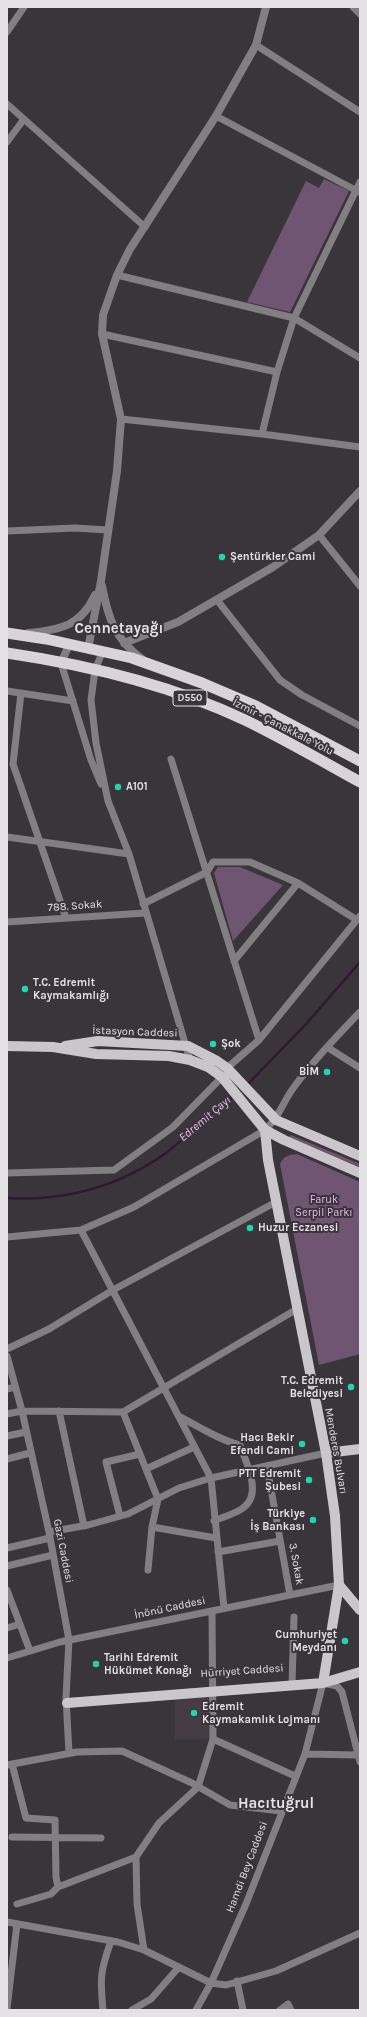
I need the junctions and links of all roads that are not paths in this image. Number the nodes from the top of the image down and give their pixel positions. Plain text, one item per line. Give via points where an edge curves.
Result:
1 (24, 7) edge
2 (266, 7) edge
3 (353, 7) edge
4 (360, 14) edge
5 (7, 32) edge
6 (256, 46) junction
7 (7, 104) edge
8 (360, 112) edge
9 (216, 116) junction
10 (24, 119) junction
11 (7, 142) edge
12 (360, 182) edge
13 (358, 191) edge
14 (145, 227) junction
15 (117, 276) junction
16 (294, 318) junction
17 (102, 334) junction
18 (360, 358) edge
19 (276, 372) junction
20 (121, 419) junction
21 (262, 434) junction
22 (360, 447) edge
23 (360, 491) edge
24 (108, 530) junction
25 (7, 532) edge
26 (319, 535) junction
27 (101, 581) junction
28 (360, 586) edge
29 (217, 600) junction
30 (11, 634) edge
31 (124, 643) junction
32 (69, 644) junction
33 (88, 649) junction
34 (7, 653) edge
35 (102, 653) junction
36 (61, 663) junction
37 (151, 665) junction
38 (96, 670) junction
39 (7, 691) edge
40 (20, 693) junction
41 (73, 701) junction
42 (360, 726) edge
43 (171, 759) dead end
44 (360, 761) edge
45 (10, 763) edge
46 (360, 782) edge
47 (108, 801) junction
48 (7, 837) edge
49 (40, 841) junction
50 (129, 854) junction
51 (207, 872) junction
52 (298, 883) junction
53 (143, 904) junction
54 (145, 913) junction
55 (66, 918) junction
56 (358, 918) edge
57 (7, 922) edge
58 (234, 961) junction
59 (360, 1012) edge
60 (259, 1040) junction
61 (7, 1046) edge
62 (188, 1046) junction
63 (53, 1047) junction
64 (326, 1047) junction
65 (190, 1060) junction
66 (360, 1068) edge
67 (227, 1075) junction
68 (276, 1120) junction
69 (265, 1130) junction
70 (360, 1156) edge
71 (7, 1173) edge
72 (360, 1173) edge
73 (276, 1202) junction
74 (80, 1230) junction
75 (7, 1237) edge
76 (113, 1290) junction
77 (297, 1309) junction
78 (7, 1349) edge
79 (7, 1356) edge
80 (16, 1386) junction
81 (7, 1388) edge
82 (163, 1388) junction
83 (22, 1411) junction
84 (59, 1411) junction
85 (123, 1412) junction
86 (7, 1414) edge
87 (179, 1417) junction
88 (26, 1432) junction
89 (7, 1436) edge
90 (194, 1447) junction
91 (360, 1449) edge
92 (30, 1453) junction
93 (326, 1453) junction
94 (140, 1454) junction
95 (7, 1459) edge
96 (267, 1467) junction
97 (146, 1469) junction
98 (248, 1470) junction
99 (211, 1478) junction
100 (158, 1499) junction
101 (120, 1516) junction
102 (214, 1520) junction
103 (84, 1526) junction
104 (152, 1527) junction
105 (49, 1535) junction
106 (216, 1538) junction
107 (280, 1541) junction
108 (7, 1548) edge
109 (218, 1552) junction
110 (53, 1555) junction
111 (7, 1566) edge
112 (148, 1570) dead end
113 (339, 1585) junction
114 (7, 1590) edge
115 (290, 1595) junction
116 (9, 1600) edge
117 (224, 1608) junction
118 (360, 1610) edge
119 (212, 1611) junction
120 (294, 1617) dead end
121 (20, 1624) junction
122 (7, 1628) edge
123 (69, 1640) junction
124 (30, 1651) junction
125 (7, 1658) edge
126 (360, 1672) edge
127 (323, 1680) junction
128 (292, 1682) junction
129 (213, 1689) junction
130 (66, 1700) junction
131 (214, 1739) junction
132 (68, 1753) junction
133 (305, 1754) junction
134 (359, 1759) edge
135 (9, 1765) edge
136 (295, 1776) junction
137 (198, 1787) junction
138 (281, 1811) junction
139 (55, 1836) junction
140 (12, 1837) dead end
141 (101, 1838) dead end
142 (136, 1857) junction
143 (58, 1887) junction
144 (17, 1904) dead end
145 (7, 1922) edge
146 (17, 1924) junction
147 (360, 1933) edge
148 (111, 1941) junction
149 (144, 1950) junction
150 (178, 1967) junction
151 (237, 1981) junction
152 (211, 1983) junction
153 (7, 2008) edge
154 (104, 2010) edge
155 (132, 2010) edge
156 (196, 2010) edge
157 (243, 2010) edge
158 (280, 2010) edge
159 (291, 2010) edge

1 - 5 street
2 - 6 street
3 - 4 street
6 - 8 street
6 - 9 street
7 - 10 street
9 - 13 street
9 - 14 street
10 - 11 street
10 - 14 street
12 - 13 street
13 - 16 street
14 - 15 street via 130,249
15 - 16 street
15 - 17 street via 103,315
16 - 18 street
16 - 19 street
17 - 19 street
17 - 20 street
19 - 21 street
20 - 21 street
20 - 24 street via 117,471
21 - 22 street
23 - 26 street
24 - 25 street via 75,528
24 - 27 street
26 - 28 street
26 - 29 street via 273,567
27 - 30 street via 90,605 76,621 48,631
27 - 31 street via 113,628
27 - 33 street
29 - 31 street via 178,622
29 - 42 street via 280,680 302,695
30 - 32 highway, İzmir - Çanakkale Yolu
31 - 37 street
32 - 33 highway, İzmir - Çanakkale Yolu
32 - 36 street
33 - 35 highway, İzmir - Çanakkale Yolu
34 - 36 highway, İzmir - Çanakkale Yolu / D550
35 - 37 highway, İzmir - Çanakkale Yolu via 132,658
35 - 38 street
36 - 38 highway, İzmir - Çanakkale Yolu / D550
36 - 41 street
37 - 44 highway, İzmir - Çanakkale Yolu via 256,706
38 - 46 highway, İzmir - Çanakkale Yolu / D550 via 126,676 170,690 245,720
38 - 47 street via 91,702 96,743
39 - 40 street
40 - 41 street
40 - 45 street
41 - 47 street
43 - 51 street
45 - 49 street
47 - 50 street
48 - 49 street
49 - 50 street
49 - 55 street
50 - 53 street
51 - 52 street via 213,862 250,862
51 - 53 street
51 - 58 street
52 - 56 street
52 - 58 street
53 - 54 street
54 - 55 street, 788. Sokak
54 - 62 street
55 - 57 street, 788. Sokak
56 - 60 street
58 - 60 street
59 - 64 street
60 - 67 street
61 - 63 main road, İstasyon Caddesi
62 - 63 main road, İstasyon Caddesi via 98,1041
62 - 65 street
62 - 67 main road, İstasyon Caddesi via 217,1061
63 - 65 main road, İstasyon Caddesi via 96,1054 169,1056
64 - 66 street
64 - 68 street via 293,1088
65 - 67 main road, İstasyon Caddesi
67 - 68 main road
67 - 69 main road
67 - 71 street via 173,1127 114,1170
68 - 69 street
68 - 70 main road
69 - 72 main road
69 - 73 main road, Menderes Bulvarı
69 - 74 street via 134,1207
73 - 76 street
73 - 77 main road, Menderes Bulvarı
74 - 75 street
74 - 76 street
76 - 78 street via 49,1329
76 - 82 street
77 - 82 street
77 - 93 main road, Menderes Bulvarı
79 - 80 street, Gazi Caddesi
80 - 81 street
80 - 83 street, Gazi Caddesi
82 - 85 street
82 - 87 street
83 - 84 street
83 - 86 street
83 - 88 street, Gazi Caddesi
84 - 85 street
84 - 103 street
85 - 94 street
87 - 90 street
87 - 98 street via 215,1434 224,1442 240,1445
88 - 89 street
88 - 92 street, Gazi Caddesi
90 - 97 street
90 - 99 street
91 - 93 main road
92 - 95 street
92 - 105 street, Gazi Caddesi
93 - 96 street
93 - 113 main road, Menderes Bulvarı via 336,1516
94 - 97 street
94 - 101 street via 106,1462
96 - 98 street
96 - 107 street, 3. Sokak
97 - 100 street
98 - 99 street
98 - 102 street via 253,1489 249,1502 243,1508
99 - 100 street via 179,1488
99 - 102 street
100 - 101 street
100 - 104 street
101 - 103 street
102 - 106 street
103 - 105 street
104 - 106 street
104 - 112 street
105 - 108 street
105 - 110 street, Gazi Caddesi
106 - 109 street
107 - 109 street
107 - 115 street, 3. Sokak
109 - 117 street
110 - 111 street
110 - 123 street, Gazi Caddesi
113 - 115 street, İnönü Caddesi
113 - 118 main road
113 - 127 main road, Menderes Bulvarı
114 - 116 street
115 - 117 street, İnönü Caddesi
116 - 121 street
117 - 119 street, İnönü Caddesi
119 - 123 street, İnönü Caddesi
119 - 129 street
120 - 128 street
121 - 122 street
121 - 124 street
123 - 124 street, İnönü Caddesi
123 - 130 street, Gazi Caddesi
124 - 125 street, İnönü Caddesi
126 - 127 main road, Hürriyet Caddesi
127 - 128 main road, Hürriyet Caddesi
127 - 133 street, Hamdi Bey Caddesi
127 - 134 street via 337,1686 342,1692
128 - 129 main road, Hürriyet Caddesi
129 - 130 main road, Hürriyet Caddesi
129 - 131 street
130 - 132 street, Gazi Caddesi
131 - 136 street
131 - 137 street
132 - 135 street
132 - 137 street via 122,1751
133 - 134 street
133 - 136 street, Hamdi Bey Caddesi
135 - 139 street via 26,1818 55,1820
136 - 138 street, Hamdi Bey Caddesi
137 - 138 street via 230,1805
137 - 142 street via 159,1823
138 - 152 street, Hamdi Bey Caddesi via 246,1904
139 - 140 street
139 - 141 street
139 - 143 street
142 - 143 street
142 - 149 street via 137,1904
143 - 144 street via 51,1894
145 - 146 street
146 - 148 street
146 - 153 street
147 - 151 street via 276,1970
148 - 149 street
148 - 154 street via 101,1971 100,1987
149 - 150 street
150 - 152 street
150 - 155 street via 151,1999
151 - 152 street via 226,1985
151 - 157 street
152 - 156 street, Hamdi Bey Caddesi
158 - 159 street via 288,2004

